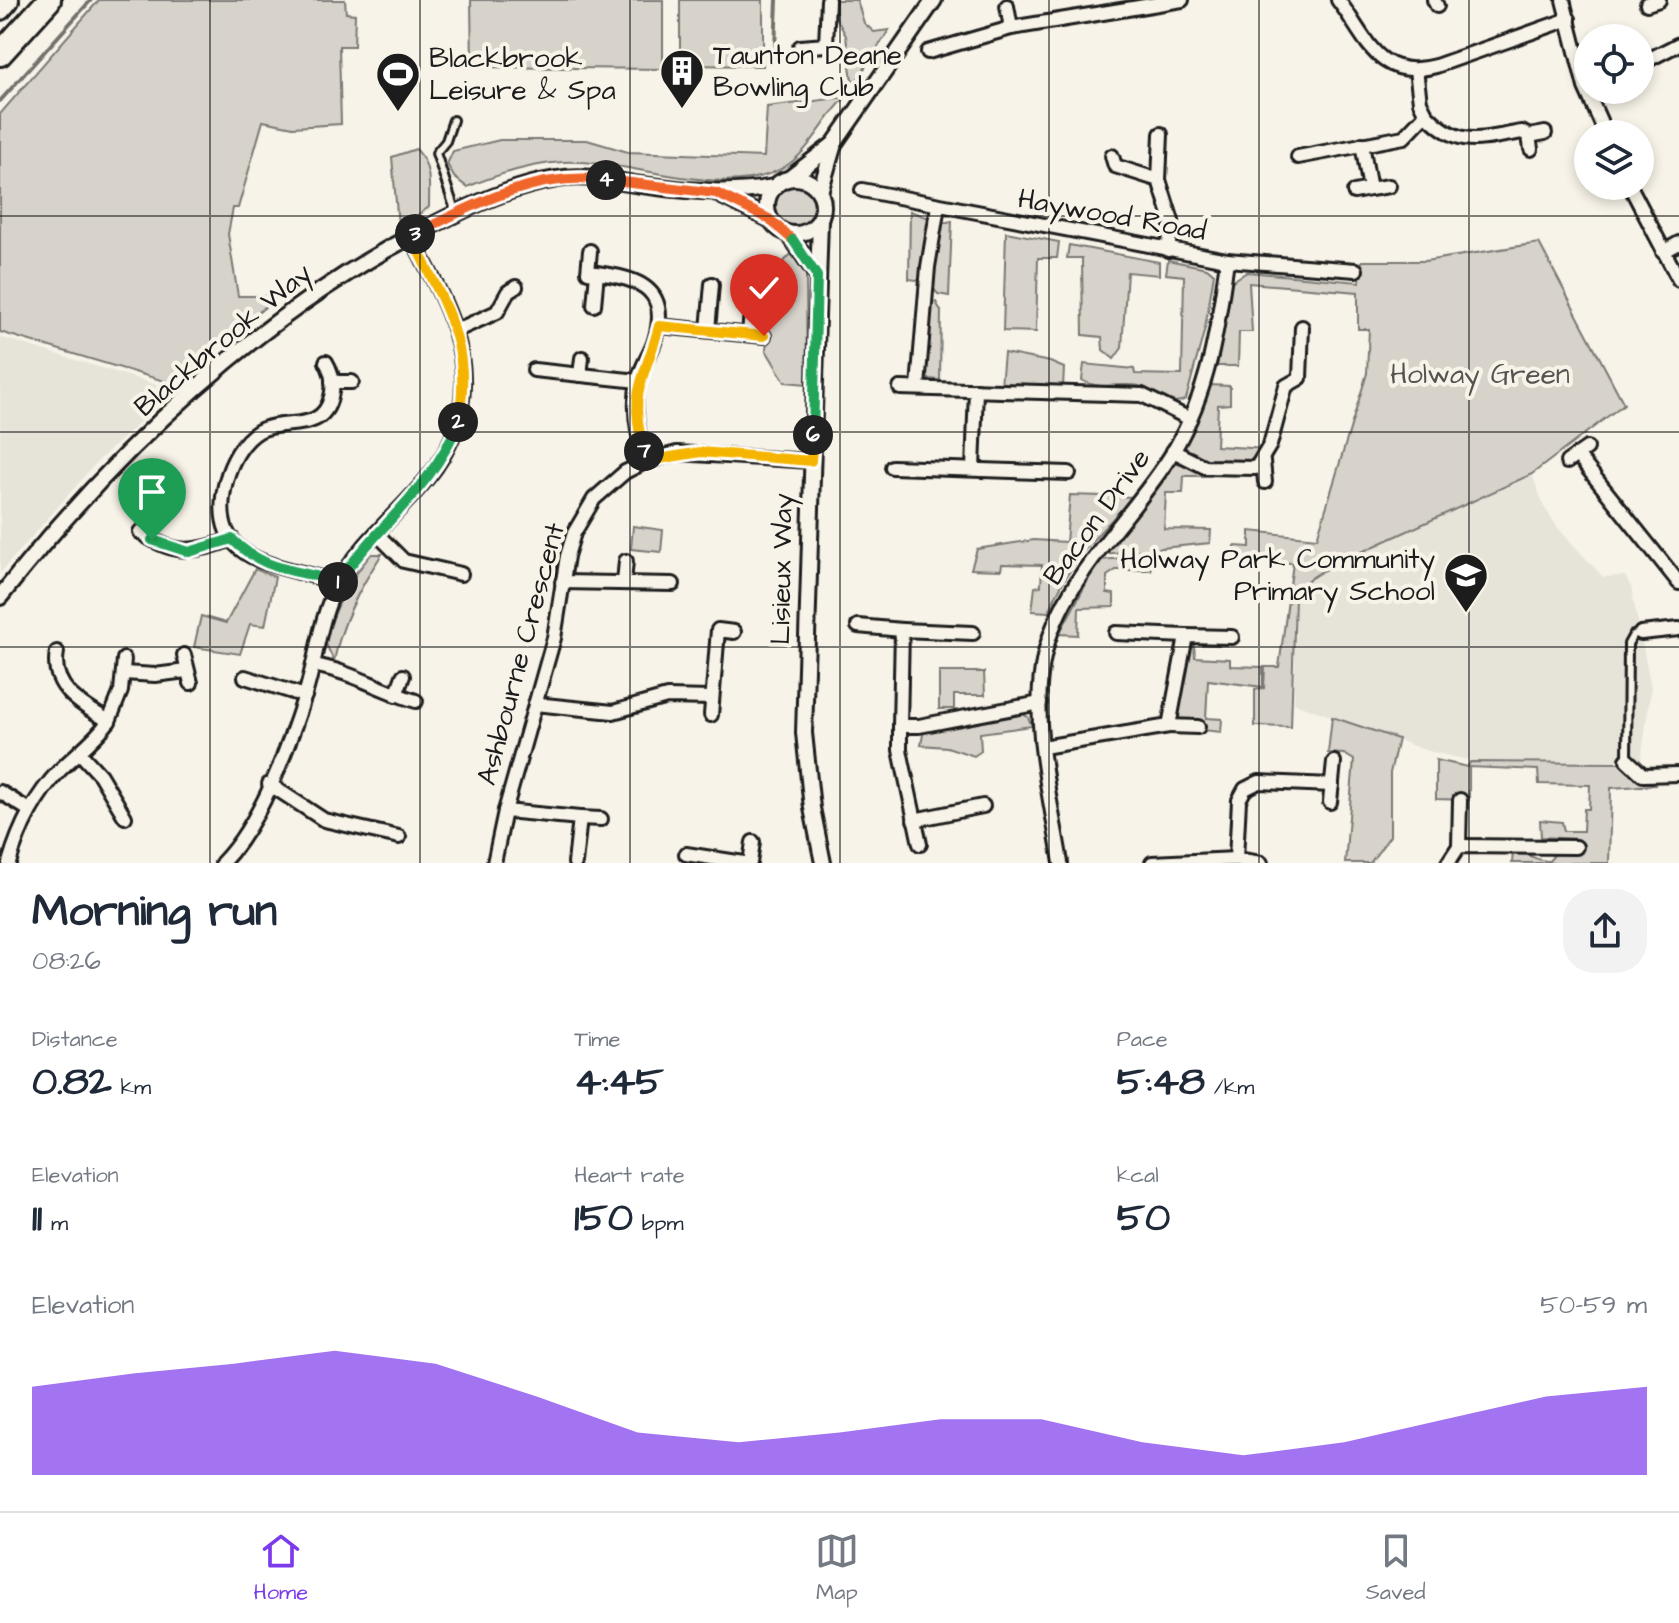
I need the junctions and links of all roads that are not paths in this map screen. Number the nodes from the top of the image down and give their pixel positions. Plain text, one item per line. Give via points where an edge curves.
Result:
1 (7, 0) edge
2 (49, 0) edge
3 (828, 0) edge
4 (934, 0) edge
5 (1182, 0) edge
6 (1338, 0) edge
7 (1563, 0) edge
8 (1007, 6) dead end
9 (0, 8) edge
10 (1569, 19) junction
11 (1011, 28) junction
12 (1574, 39) edge
13 (1679, 44) edge
14 (800, 47) dead end
15 (928, 52) dead end
16 (0, 54) edge
17 (1654, 57) edge
18 (1416, 70) junction
19 (1426, 114) junction
20 (453, 120) dead end
21 (1545, 133) dead end
22 (1161, 134) dead end
23 (834, 144) junction
24 (1362, 144) junction
25 (1112, 156) dead end
26 (1298, 157) dead end
27 (790, 178) junction
28 (1159, 180) junction
29 (1389, 186) dead end
30 (774, 187) junction
31 (1370, 189) junction
32 (862, 190) dead end
33 (820, 192) junction
34 (1354, 192) dead end
35 (716, 193) junction
36 (1637, 200) edge
37 (938, 206) junction
38 (456, 213) junction
39 (769, 219) junction
40 (820, 220) junction
41 (789, 234) junction
42 (411, 236) junction
43 (1679, 243) edge
44 (1168, 250) junction
45 (590, 251) dead end
46 (1663, 252) junction
47 (1227, 260) junction
48 (1356, 270) dead end
49 (597, 273) junction
50 (817, 276) junction
51 (1679, 280) edge
52 (712, 284) dead end
53 (508, 288) dead end
54 (752, 302) dead end
55 (594, 305) dead end
56 (659, 326) junction
57 (1302, 327) dead end
58 (457, 330) junction
59 (708, 330) junction
60 (749, 333) junction
61 (764, 336) dead end
62 (582, 358) dead end
63 (326, 362) dead end
64 (534, 370) dead end
65 (580, 375) junction
66 (638, 381) junction
67 (332, 382) junction
68 (352, 382) dead end
69 (918, 387) junction
70 (900, 388) dead end
71 (976, 390) junction
72 (1190, 419) junction
73 (1173, 451) junction
74 (1577, 455) dead end
75 (647, 461) junction
76 (811, 461) junction
77 (1263, 461) junction
78 (892, 467) dead end
79 (973, 469) junction
80 (1069, 473) dead end
81 (1265, 482) dead end
82 (140, 532) dead end
83 (376, 533) junction
84 (232, 539) junction
85 (626, 561) dead end
86 (461, 574) dead end
87 (562, 582) junction
88 (624, 582) junction
89 (338, 583) junction
90 (1679, 583) edge
91 (673, 584) dead end
92 (0, 597) edge
93 (719, 616) dead end
94 (858, 626) dead end
95 (1679, 629) edge
96 (718, 630) junction
97 (902, 630) junction
98 (734, 632) dead end
99 (973, 633) dead end
100 (1116, 633) dead end
101 (1641, 633) joint
102 (1186, 636) junction
103 (1232, 637) dead end
104 (57, 652) dead end
105 (184, 655) dead end
106 (313, 665) junction
107 (186, 671) junction
108 (253, 675) dead end
109 (403, 676) dead end
110 (191, 683) dead end
111 (396, 695) junction
112 (305, 696) junction
113 (711, 698) junction
114 (416, 701) dead end
115 (1040, 703) junction
116 (535, 704) junction
117 (711, 715) dead end
118 (109, 721) junction
119 (900, 726) junction
120 (1169, 726) junction
121 (1198, 727) dead end
122 (1043, 747) junction
123 (80, 753) junction
124 (1627, 760) joint
125 (1334, 762) dead end
126 (1679, 774) edge
127 (269, 784) junction
128 (1332, 785) junction
129 (0, 792) edge
130 (1460, 800) dead end
131 (1330, 802) dead end
132 (983, 806) dead end
133 (29, 810) junction
134 (505, 811) junction
135 (125, 817) dead end
136 (580, 818) junction
137 (385, 819) dead end
138 (601, 819) dead end
139 (914, 820) junction
140 (382, 834) junction
141 (399, 837) dead end
142 (753, 842) dead end
143 (920, 844) dead end
144 (1459, 846) junction
145 (1546, 846) junction
146 (1576, 847) dead end
147 (686, 854) dead end
148 (1236, 859) junction
149 (1547, 860) dead end
150 (9, 863) edge
151 (222, 863) edge
152 (494, 863) edge
153 (575, 863) edge
154 (747, 863) edge
155 (823, 863) edge
156 (1061, 863) edge
157 (1157, 863) edge
158 (1261, 863) edge
159 (1448, 863) edge

1 - 9 highway
2 - 16 highway
3 - 14 street via 826,45
4 - 23 street
5 - 11 street
6 - 18 street via 1373,52 1393,65
7 - 10 street
8 - 11 street
10 - 12 street
10 - 18 street
11 - 15 street
13 - 17 street
18 - 19 street
19 - 21 street via 1446,132 1470,141
19 - 24 street via 1404,137
20 - 38 lane via 436,153
22 - 28 street via 1167,149
23 - 27 street
23 - 33 street
24 - 26 street
24 - 31 street
25 - 28 street via 1123,171
27 - 30 street
27 - 33 street via 802,178
28 - 44 street via 1172,221
29 - 31 street
30 - 35 street, Blackbrook Way
30 - 39 street via 766,202
31 - 34 street
32 - 37 street, Haywood Road
33 - 40 street
35 - 38 street, Blackbrook Way via 562,178 517,188
35 - 39 street, Blackbrook Way
36 - 46 street
37 - 44 street, Haywood Road
37 - 69 street
38 - 42 street, Blackbrook Way
39 - 41 street
40 - 41 street via 807,232
40 - 50 street, Lisieux Way
41 - 50 street
42 - 58 street
42 - 92 street, Blackbrook Way via 305,301 221,369 90,493
43 - 46 street
44 - 47 street, Haywood Road
45 - 49 street via 588,272
46 - 51 street
47 - 48 street, Haywood Road
47 - 72 street, Bacon Drive via 1217,336
49 - 55 street
49 - 56 street via 643,283 653,293
50 - 76 street, Lisieux Way
52 - 59 street
53 - 58 street via 497,312
54 - 60 street
56 - 59 street
56 - 66 street
57 - 77 street via 1300,378 1286,386
58 - 83 street via 464,381 453,438 432,475
59 - 60 street
60 - 61 street
62 - 65 street
63 - 67 street
64 - 65 street
65 - 66 street
66 - 75 street via 636,422
67 - 68 street
67 - 84 street via 326,411 315,420 259,431 235,457 222,501
69 - 70 street
69 - 71 street
71 - 72 street via 1142,395
71 - 79 street
72 - 73 street, Bacon Drive
73 - 77 street, Bacon Drive via 1205,467 1246,470
73 - 115 street, Bacon Drive via 1061,607 1044,658
74 - 90 street
75 - 76 street, Ashbourne Crescent via 701,452
75 - 87 street, Ashbourne Crescent via 594,499 574,533
76 - 155 street, Lisieux Way via 804,733
77 - 81 street
78 - 79 street
79 - 80 street
82 - 84 street via 149,546 189,552
83 - 86 street via 404,561
83 - 89 street
84 - 89 street via 265,565
85 - 88 street
87 - 88 street
87 - 116 street, Ashbourne Crescent via 554,638
88 - 91 street
89 - 106 street
93 - 96 street
94 - 97 street
95 - 101 street
96 - 98 street
96 - 113 street
97 - 99 street
97 - 119 street
100 - 102 street
101 - 124 lane via 1628,644
102 - 103 street
102 - 120 street
104 - 118 street via 61,684
105 - 107 street
106 - 111 street via 361,677
106 - 112 street
107 - 110 street
107 - 118 street via 155,675 124,666
108 - 112 street
109 - 111 street
111 - 114 street
112 - 127 street
113 - 116 street via 667,697 613,712
113 - 117 street
115 - 119 street
115 - 122 street, Bacon Drive
116 - 134 street, Ashbourne Crescent
118 - 123 street
119 - 139 street
120 - 121 street
120 - 122 street
122 - 156 street, Bacon Drive
123 - 133 street
123 - 135 street
124 - 126 street via 1643,775
125 - 128 street
127 - 140 street via 324,820
127 - 151 street via 246,835
128 - 131 street
128 - 148 street via 1259,782 1245,789 1239,800
129 - 133 street
130 - 144 street
132 - 139 street
133 - 150 street
134 - 136 street
134 - 152 street, Ashbourne Crescent
136 - 138 street
136 - 153 street
137 - 140 street
139 - 143 street
140 - 141 street
142 - 154 street
144 - 145 street
144 - 159 street
145 - 146 street
145 - 149 street
147 - 154 street
148 - 157 street
148 - 158 street

